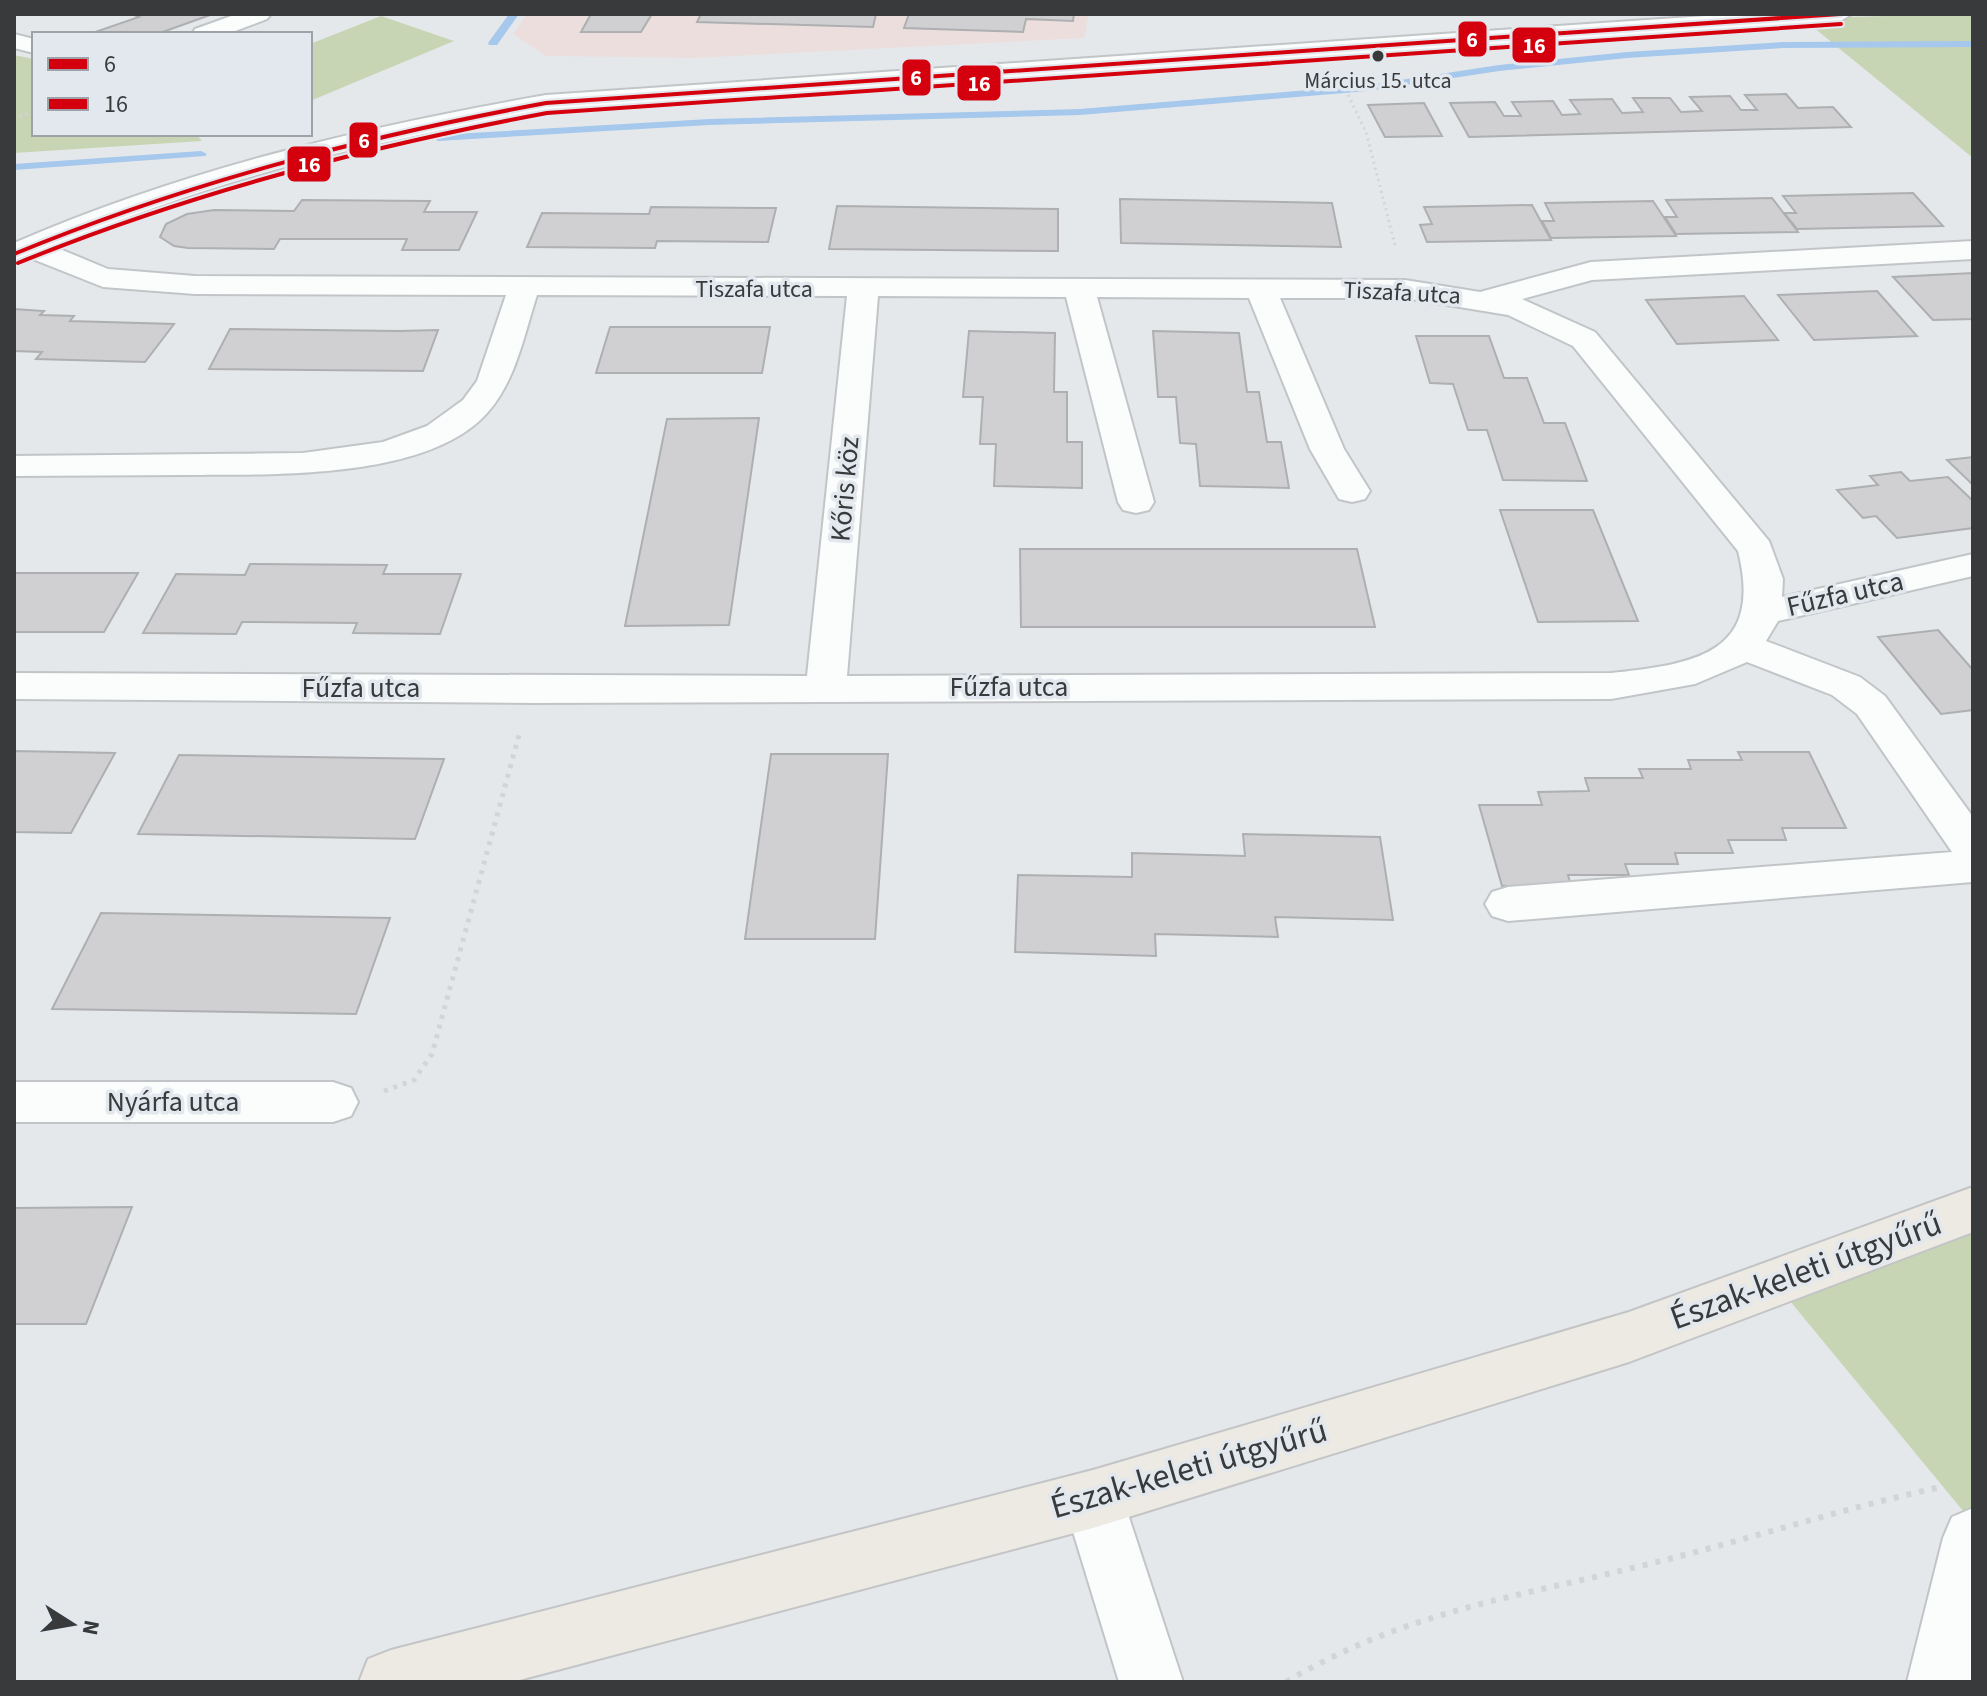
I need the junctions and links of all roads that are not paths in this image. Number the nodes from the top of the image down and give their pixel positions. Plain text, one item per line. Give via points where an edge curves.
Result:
1 (259, 14) edge
2 (1840, 14) edge
3 (1576, 23) edge
4 (210, 32) edge
5 (1973, 250) edge
6 (22, 251) edge
7 (524, 287) junction
8 (1079, 288) junction
9 (863, 289) junction
10 (1261, 289) junction
11 (1485, 300) junction
12 (14, 466) edge
13 (1352, 491) dead end
14 (1136, 502) dead end
15 (1973, 565) edge
16 (1753, 630) junction
17 (14, 686) edge
18 (826, 688) junction
19 (1973, 849) edge
20 (1973, 866) edge
21 (1508, 904) dead end
22 (14, 1102) edge
23 (333, 1102) road end
24 (1973, 1209) edge
25 (1093, 1499) junction
26 (1959, 1512) edge
27 (391, 1682) edge
28 (1151, 1682) edge
29 (1939, 1682) edge

1 - 4 street
2 - 3 street
3 - 6 street via 1325,37 546,103 406,127 264,161 135,203
5 - 11 street, Tiszafa utca via 1591,271
6 - 7 street, Tiszafa utca via 103,278 141,283
7 - 9 street, Tiszafa utca
7 - 12 street via 493,381 475,407 439,433 389,452 303,463
8 - 9 street, Tiszafa utca
8 - 10 street, Tiszafa utca
8 - 14 street
9 - 18 street, Kőris köz
10 - 11 street, Tiszafa utca via 1405,289
10 - 13 street via 1327,449
11 - 16 street, Tiszafa utca via 1516,307 1584,339 1756,549 1764,579
15 - 16 street, Fűzfa utca
16 - 18 street, Fűzfa utca via 1708,664 1665,680 1611,686
16 - 19 street via 1871,705
17 - 18 street, Fűzfa utca
20 - 21 street
22 - 23 street, Nyárfa utca
24 - 25 main road, Észak-keleti útgyűrű via 1629,1337
25 - 27 main road, Észak-keleti útgyűrű
25 - 28 street
26 - 29 street

